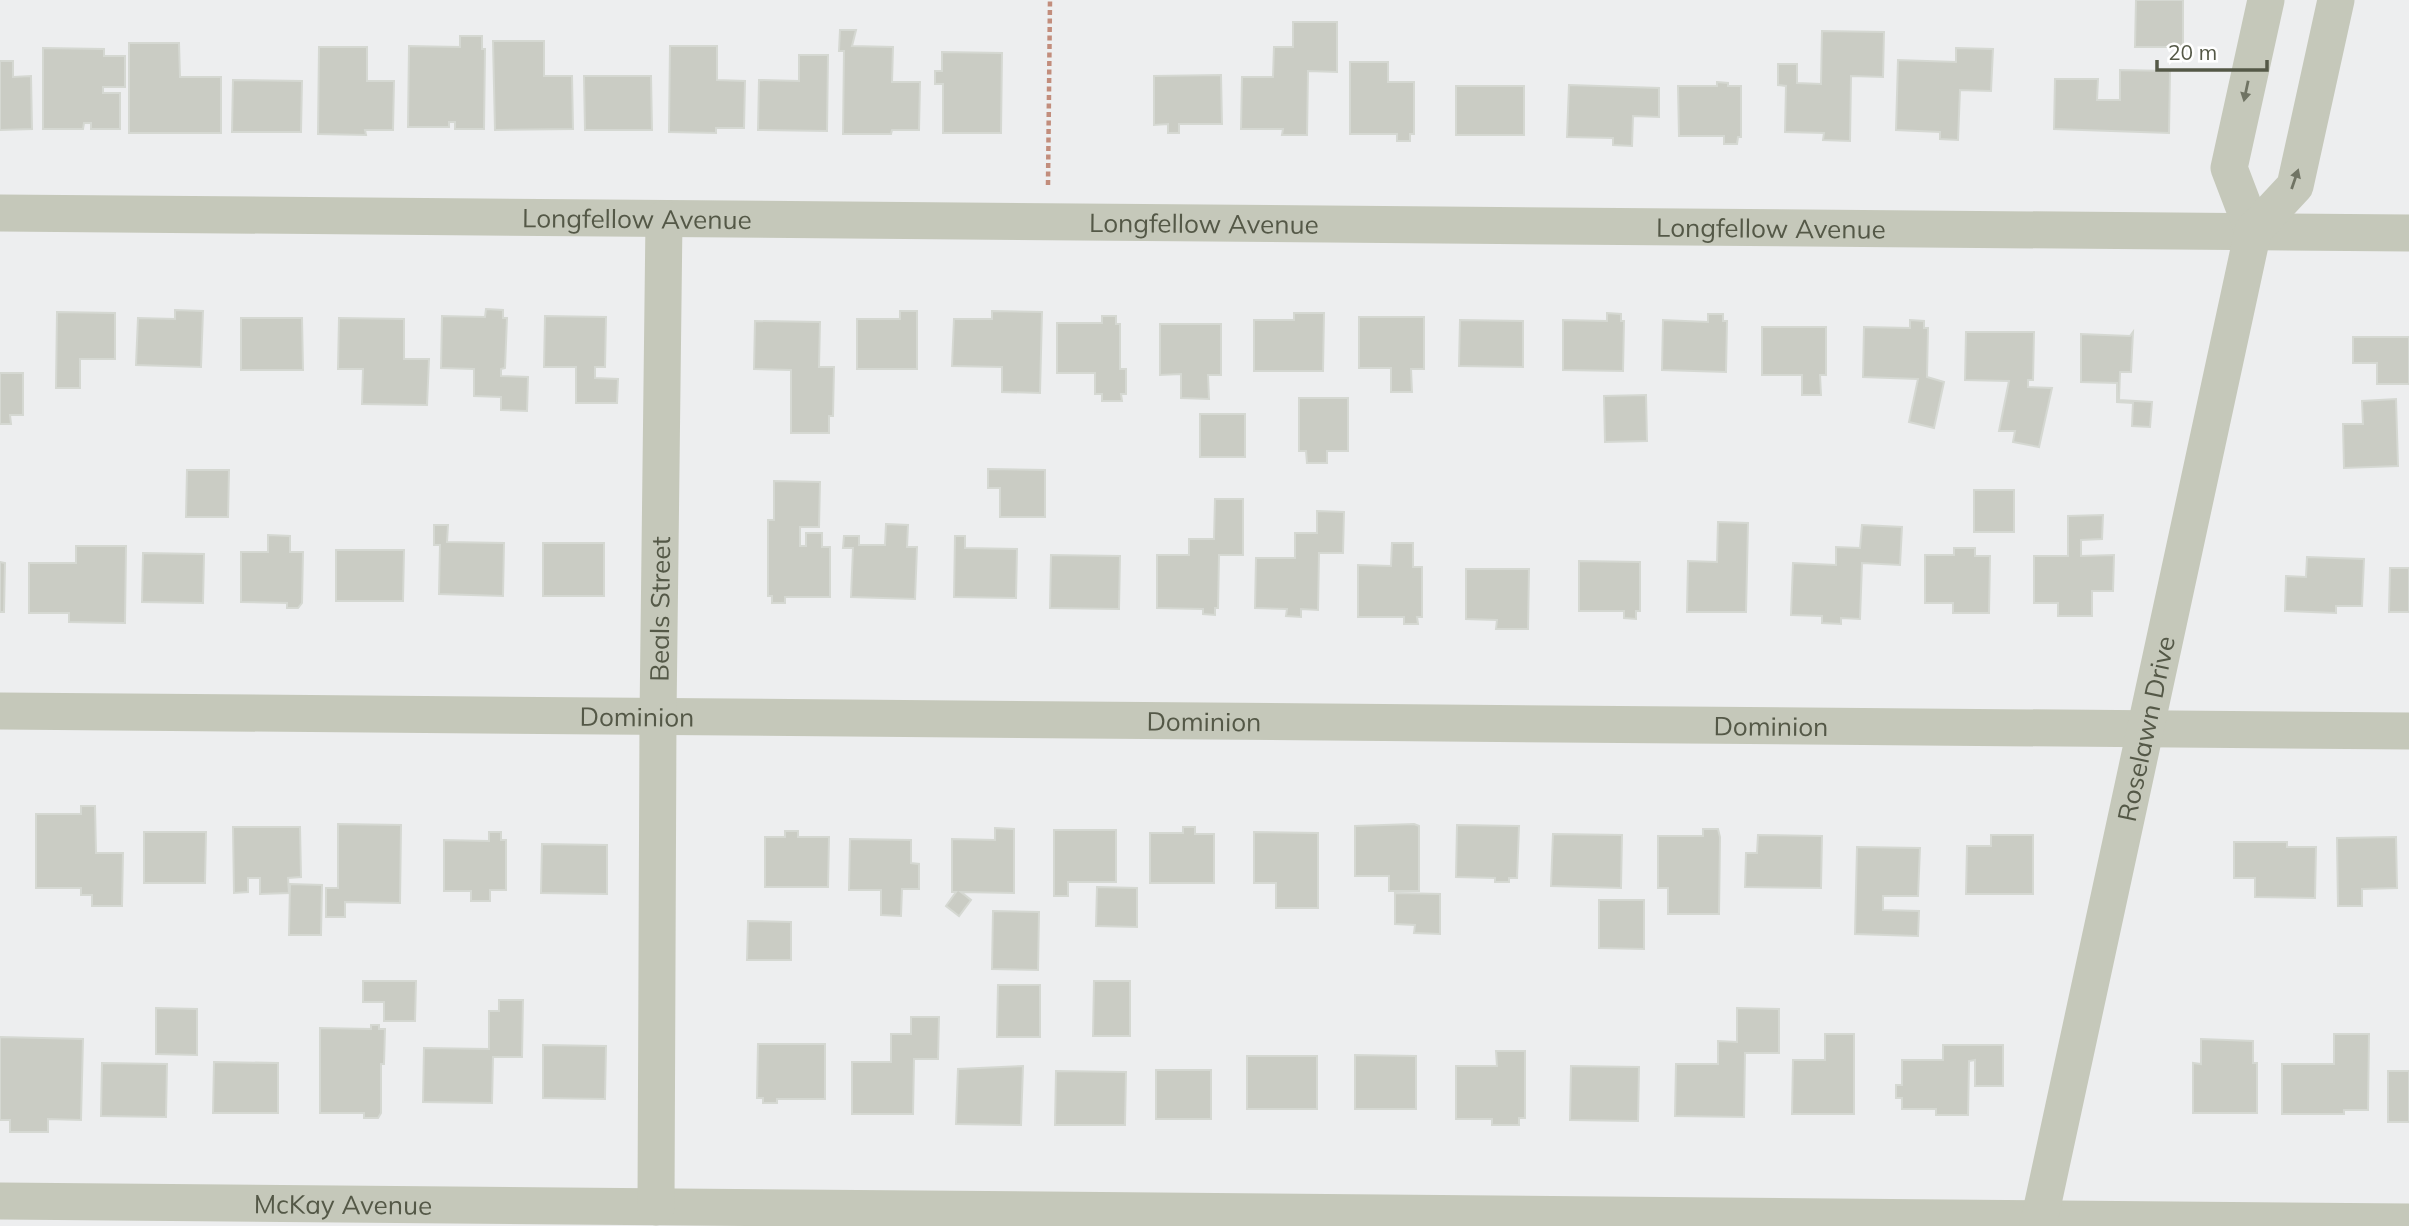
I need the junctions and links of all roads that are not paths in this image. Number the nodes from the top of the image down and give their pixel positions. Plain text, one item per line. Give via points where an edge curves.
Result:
1 (2266, 0) edge
2 (2336, 0) edge
3 (0, 213) edge
4 (664, 219) junction
5 (2253, 232) junction
6 (2409, 233) edge
7 (0, 711) edge
8 (658, 717) junction
9 (2146, 729) junction
10 (2409, 731) edge
11 (0, 1200) edge
12 (656, 1206) junction
13 (2409, 1222) edge
14 (2039, 1223) edge

1 -> 5 street via 2229,168
5 -> 2 street via 2295,186
3 - 4 street, Longfellow Avenue
4 - 5 street, Longfellow Avenue
4 - 8 street, Beals Street
5 - 6 street, Longfellow Avenue
5 - 9 street, Roselawn Drive
7 - 8 street, Dominion
8 - 9 street, Dominion
8 - 12 street, Beals Street
9 - 10 street, Dominion
9 - 14 street, Roselawn Drive
11 - 12 street, McKay Avenue
12 - 14 street, McKay Avenue
13 - 14 street, McKay Avenue

